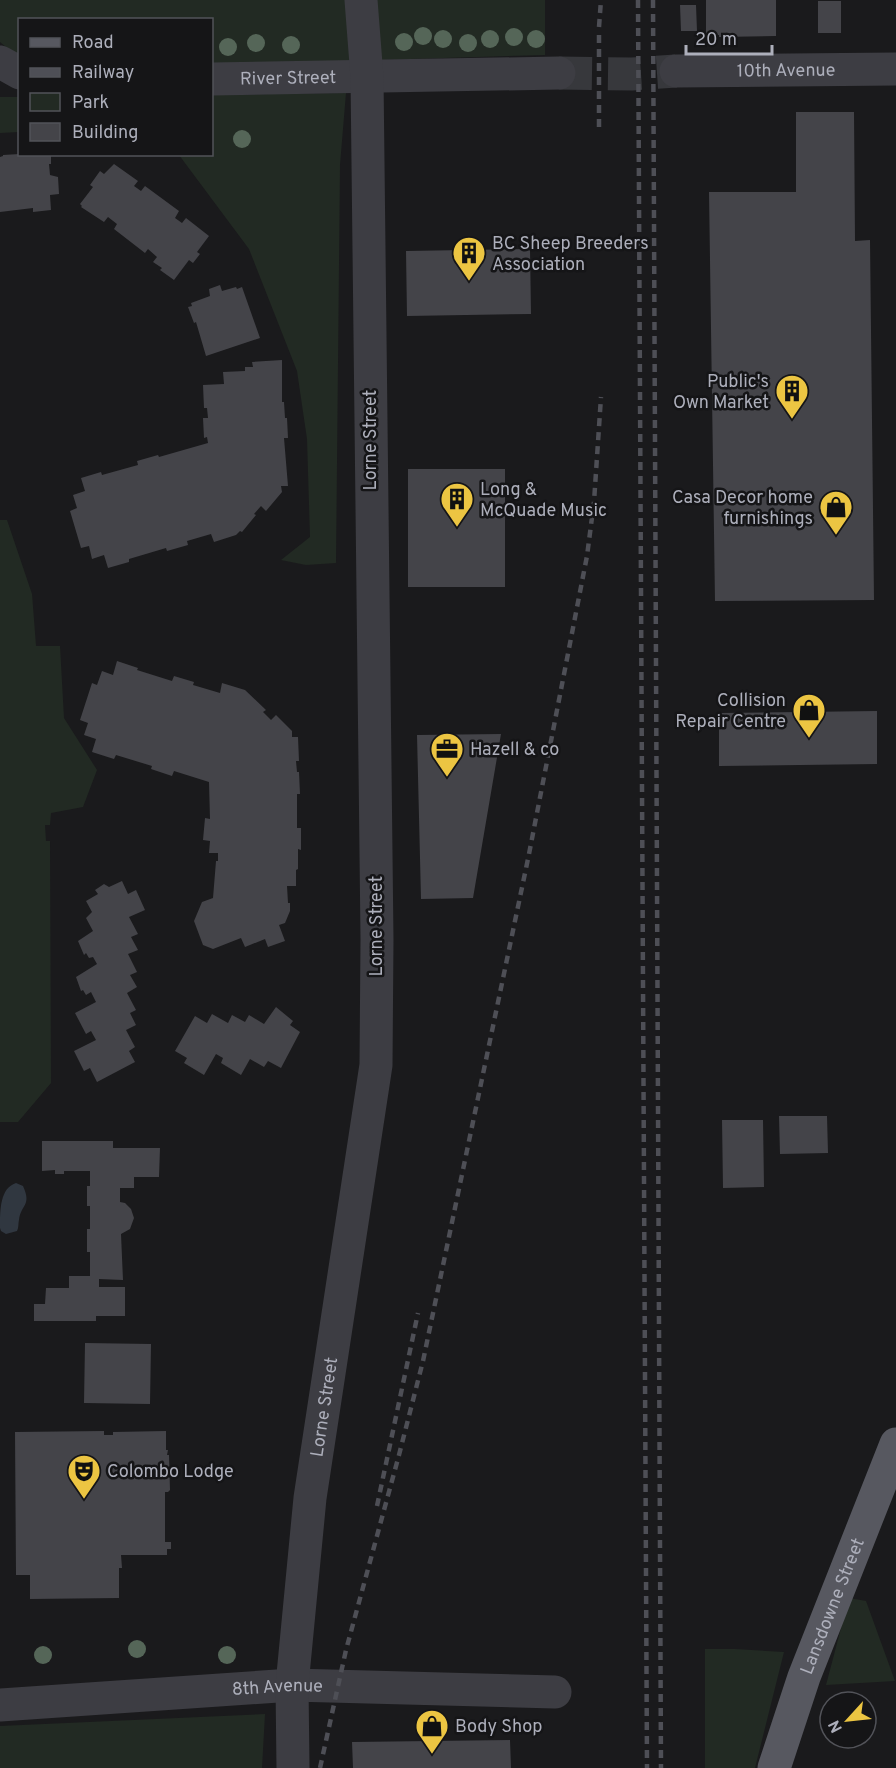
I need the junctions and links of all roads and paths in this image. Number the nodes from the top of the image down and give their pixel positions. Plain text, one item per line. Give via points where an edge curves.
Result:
1 (361, 0) edge
2 (0, 62) edge
3 (896, 69) edge
4 (676, 70) tunnel mouth
5 (18, 72) edge
6 (559, 73) tunnel mouth
7 (367, 77) junction
8 (213, 79) edge
9 (896, 1444) edge
10 (292, 1685) junction
11 (555, 1692) dead end
12 (0, 1705) edge
13 (293, 1768) edge
14 (774, 1768) edge

1 - 7 street, Lorne Street
2 - 5 street
3 - 4 street, 10th Avenue
6 - 7 street
7 - 8 street, River Street
7 - 10 street, Lorne Street via 376,1065 310,1498
9 - 14 main road, Lansdowne Street via 804,1677
10 - 11 street, 8th Avenue
10 - 12 street, 8th Avenue
10 - 13 street, Lorne Street

